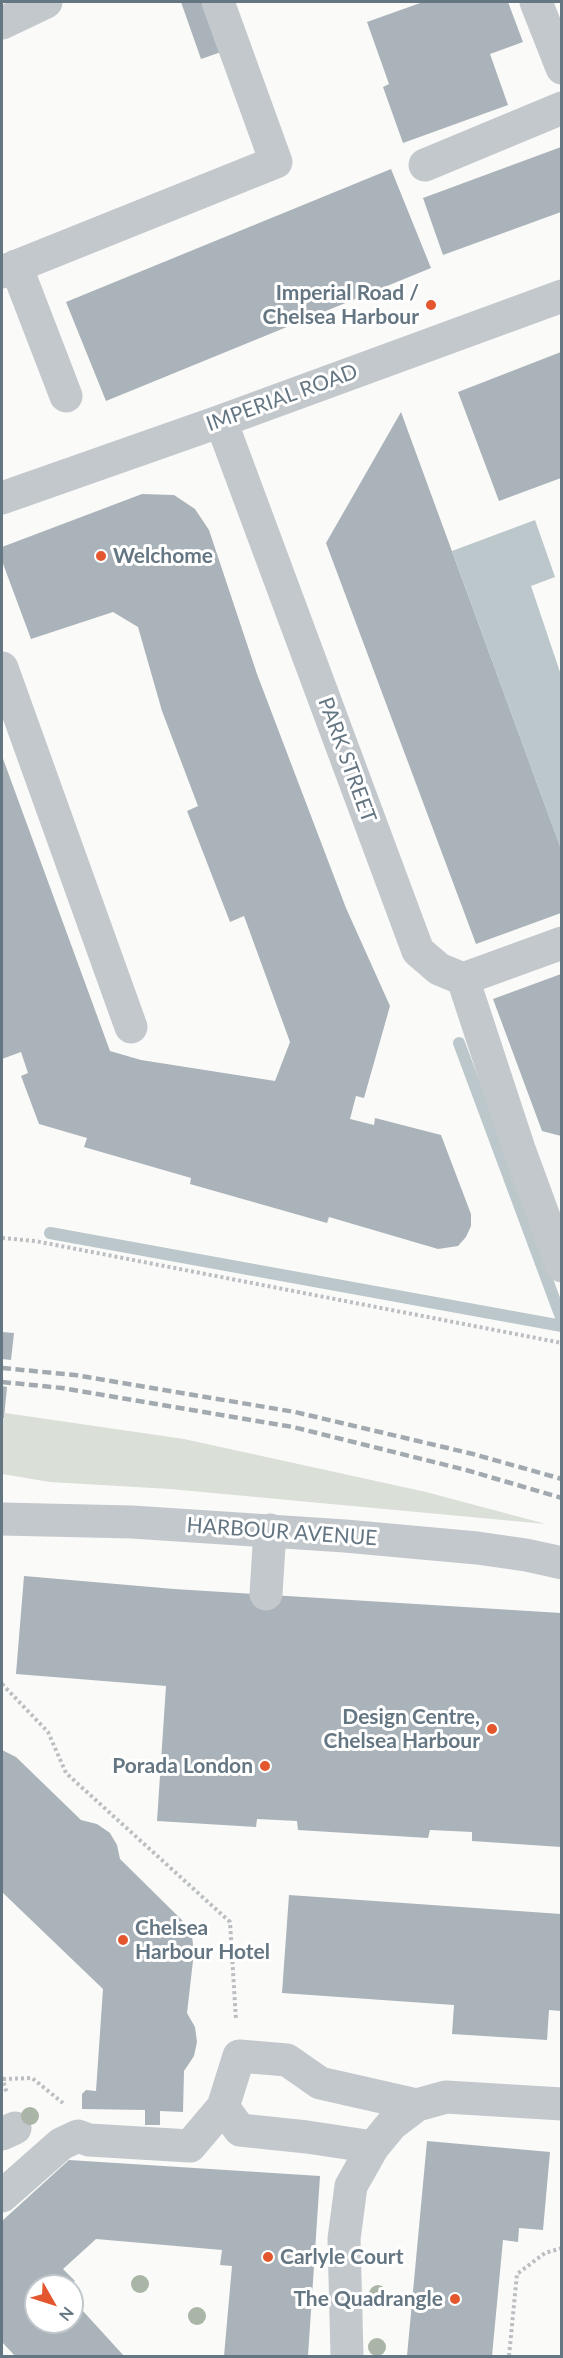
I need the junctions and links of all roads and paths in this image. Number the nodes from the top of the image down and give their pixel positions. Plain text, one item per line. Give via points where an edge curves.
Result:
1 (46, 2) edge
2 (218, 2) edge
3 (536, 2) edge
4 (2, 23) edge
5 (561, 68) edge
6 (561, 108) edge
7 (425, 165) dead end
8 (9, 269) edge
9 (561, 297) edge
10 (66, 396) dead end
11 (221, 421) junction
12 (2, 498) edge
13 (2, 669) edge
14 (561, 943) edge
15 (463, 979) junction
16 (131, 1027) dead end
17 (2, 1238) edge
18 (561, 1266) edge
19 (561, 1343) edge
20 (2, 1519) edge
21 (270, 1530) junction
22 (561, 1563) edge
23 (266, 1594) dead end
24 (2, 1684) edge
25 (239, 2056) junction
26 (3, 2079) dead end
27 (561, 2104) edge
28 (417, 2105) junction
29 (223, 2108) junction
30 (62, 2111) dead end
31 (373, 2147) junction
32 (2, 2196) edge
33 (561, 2248) edge
34 (347, 2356) edge
35 (509, 2356) edge

1 - 4 street
2 - 8 street via 276,162
3 - 5 street
6 - 7 street
8 - 10 street
9 - 11 street, IMPERIAL ROAD
11 - 12 street, IMPERIAL ROAD
11 - 15 street, PARK STREET via 418,951 439,969
13 - 16 street
14 - 15 street
15 - 18 street
17 - 19 path via 35,1241
20 - 21 street, HARBOUR AVENUE
21 - 22 street, HARBOUR AVENUE via 477,1548
21 - 23 street
24 - 25 path via 48,1732 66,1773 230,1922
25 - 28 street via 287,2060 320,2083
25 - 29 street
26 - 30 path via 32,2078 63,2103
27 - 28 street via 446,2097
28 - 31 street via 392,2124
29 - 31 street via 240,2130
29 - 32 street via 190,2146 88,2140 78,2136 61,2144
31 - 34 street via 351,2186 344,2239
33 - 35 path via 545,2253 517,2274

